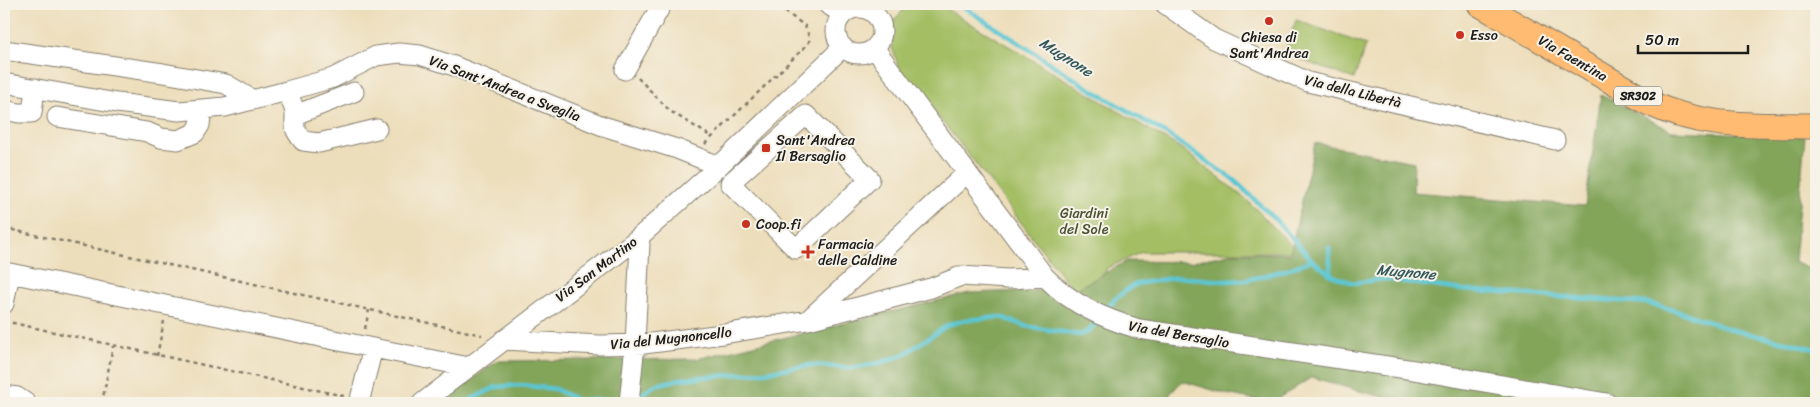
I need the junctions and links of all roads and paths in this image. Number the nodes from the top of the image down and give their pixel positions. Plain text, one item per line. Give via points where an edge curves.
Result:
1 (662, 4) edge
2 (827, 4) edge
3 (1165, 4) edge
4 (1480, 4) edge
5 (779, 7) dead end
6 (882, 9) edge
7 (843, 14) junction
8 (843, 47) junction
9 (874, 49) junction
10 (4, 50) edge
11 (625, 70) joint
12 (4, 83) edge
13 (34, 88) junction
14 (287, 91) junction
15 (354, 92) dead end
16 (253, 100) junction
17 (202, 109) junction
18 (4, 110) edge
19 (295, 115) junction
20 (57, 117) dead end
21 (1816, 126) edge
22 (377, 129) dead end
23 (712, 137) junction
24 (1556, 140) dead end
25 (694, 156) junction
26 (719, 166) junction
27 (967, 173) junction
28 (4, 228) edge
29 (637, 239) junction
30 (796, 249) joint
31 (1045, 277) junction
32 (4, 304) edge
33 (168, 306) junction
34 (369, 310) junction
35 (808, 320) junction
36 (4, 321) edge
37 (503, 340) junction
38 (635, 344) junction
39 (112, 346) junction
40 (367, 346) junction
41 (157, 356) junction
42 (469, 367) junction
43 (4, 395) edge
44 (360, 402) edge
45 (26, 403) edge
46 (102, 403) edge
47 (422, 403) edge
48 (629, 403) edge
49 (1607, 403) edge

1 - 11 street
2 - 7 street
3 - 24 street, Via della Libertà via 1214,39 1308,82
4 - 21 main road, Via Faentina / SR302 via 1667,111 1706,122
5 - 23 path via 805,26 809,32 808,44
6 - 7 street via 858,7
6 - 9 street via 882,34
7 - 8 street via 836,26 838,41
8 - 9 street via 860,54
8 - 26 street
9 - 27 street, Via del Bersaglio
10 - 16 street via 226,84
11 - 23 path via 642,80 670,110
12 - 13 street, Via Sant'Andrea a Sveglia
13 - 17 street, Via Sant'Andrea a Sveglia via 117,103 178,110
13 - 18 street via 32,113
14 - 16 street, Via Sant'Andrea a Sveglia
14 - 19 street
14 - 25 street, Via Sant'Andrea a Sveglia via 333,78 376,56 420,55 603,126
15 - 19 street
16 - 17 street, Via Sant'Andrea a Sveglia
17 - 20 street via 200,125 195,133 178,140
19 - 22 street via 296,133 303,141 319,143
23 - 25 path
25 - 26 street, Via Sant'Andrea a Sveglia
26 - 29 street, Via San Martino
27 - 31 street, Via del Bersaglio
27 - 35 street
28 - 34 path
29 - 37 street, Via San Martino
29 - 38 street via 640,244
30 - 30 street via 730,183 806,115 870,178
31 - 35 street, Via del Mugnoncello via 962,276 930,288
31 - 49 street, Via del Bersaglio via 1059,292 1101,317 1140,329
32 - 33 street via 10,274
33 - 40 street
33 - 41 path
34 - 37 path
34 - 40 path
35 - 38 street, Via del Mugnoncello
36 - 39 path
37 - 38 street, Via del Mugnoncello
37 - 42 street, Via San Martino
38 - 48 street
39 - 41 path
39 - 46 path
40 - 42 street
40 - 44 street
41 - 44 path
42 - 47 street, Via San Martino
43 - 45 street via 17,397

